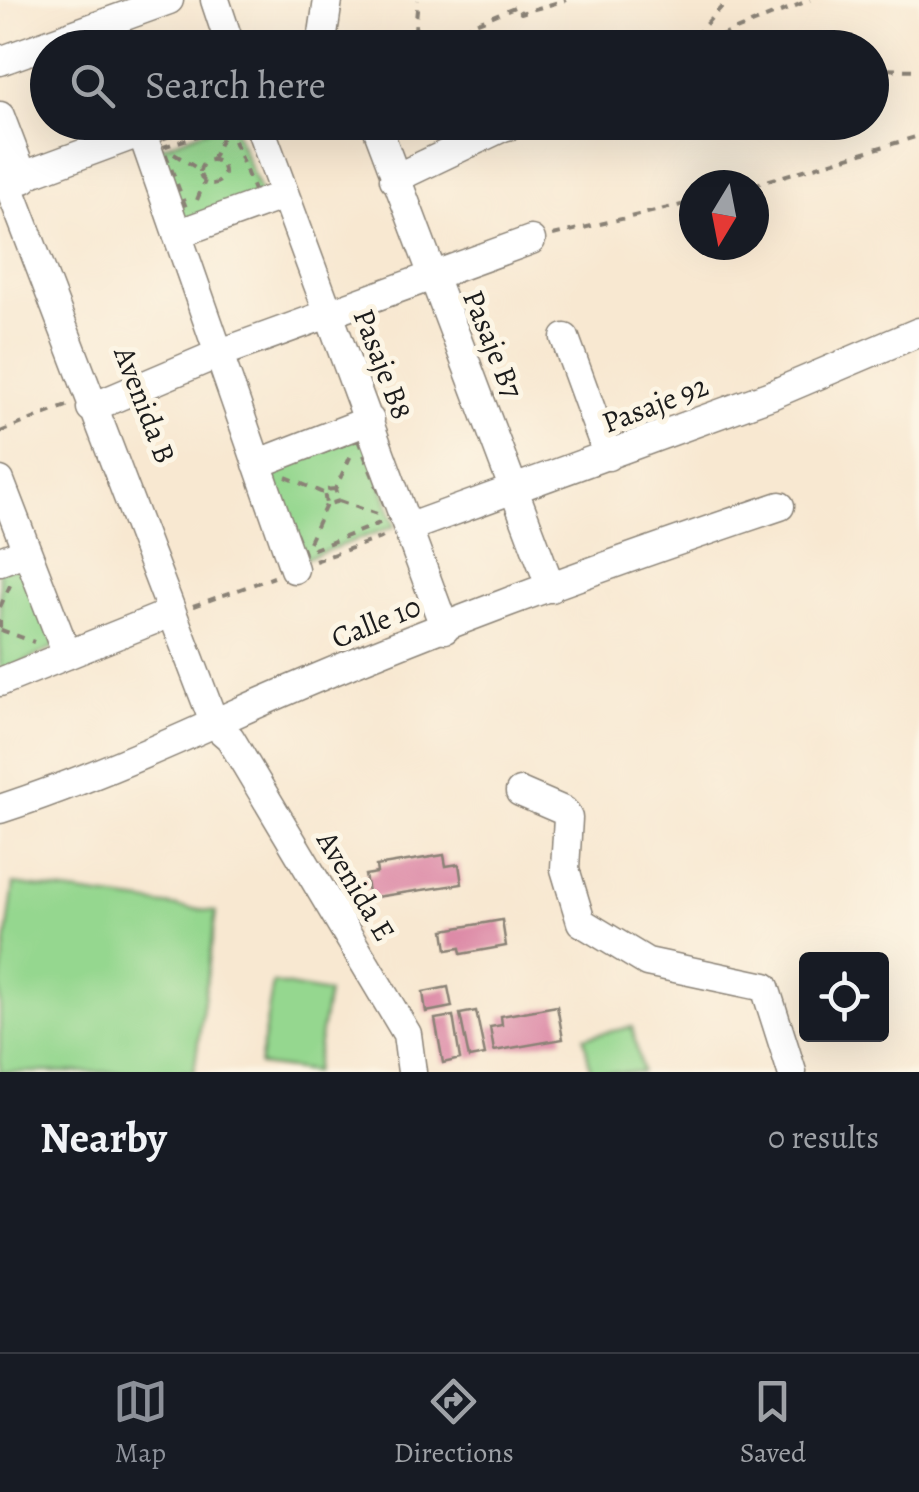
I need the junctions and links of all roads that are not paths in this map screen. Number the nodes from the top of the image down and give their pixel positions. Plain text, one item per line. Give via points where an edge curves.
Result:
1 (170, 0) edge
2 (215, 0) edge
3 (328, 0) edge
4 (86, 30) edge
5 (225, 30) edge
6 (324, 30) edge
7 (30, 50) edge
8 (0, 61) edge
9 (0, 116) edge
10 (137, 140) edge
11 (159, 140) edge
12 (264, 140) edge
13 (381, 140) edge
14 (482, 140) edge
15 (8, 176) edge
16 (394, 179) junction
17 (284, 196) junction
18 (177, 234) junction
19 (531, 240) road end
20 (430, 275) junction
21 (330, 312) junction
22 (919, 332) edge
23 (565, 338) dead end
24 (218, 354) junction
25 (95, 402) junction
26 (364, 430) junction
27 (608, 456) junction
28 (264, 468) junction
29 (0, 481) edge
30 (516, 491) junction
31 (780, 506) dead end
32 (400, 523) junction
33 (299, 561) road end
34 (14, 562) edge
35 (551, 588) junction
36 (188, 608) junction
37 (445, 629) junction
38 (57, 651) junction
39 (0, 682) edge
40 (225, 726) junction
41 (520, 792) dead end
42 (0, 809) edge
43 (412, 1072) edge
44 (792, 1072) edge

1 - 4 street
2 - 5 street
3 - 6 street
7 - 8 street
9 - 15 street, Avenida B
10 - 15 street
11 - 18 street
12 - 17 street, Pasaje B8
13 - 16 street, Pasaje B7
14 - 16 street
15 - 25 street, Avenida B
16 - 20 street, Pasaje B7
17 - 18 street
17 - 21 street, Pasaje B8
18 - 24 street
19 - 20 street
20 - 21 street
20 - 30 street, Pasaje B7
21 - 24 street
21 - 26 street, Pasaje B8
22 - 27 street, Pasaje 92
23 - 27 street
24 - 25 street
24 - 28 street
25 - 36 street, Avenida B
26 - 28 street
26 - 32 street, Pasaje B8
27 - 30 street, Pasaje 92
28 - 33 street
29 - 34 street
30 - 32 street, Pasaje 92
30 - 35 street, Pasaje B7
31 - 35 street, Calle 10
32 - 37 street, Pasaje B8
34 - 38 street
35 - 37 street, Calle 10
36 - 38 street
36 - 40 street, Avenida B
37 - 40 street, Calle 10
38 - 39 street
40 - 42 street, Calle 10
40 - 43 street, Avenida E via 406,1034
41 - 44 street via 568,818 564,868 581,922 647,962 765,987

